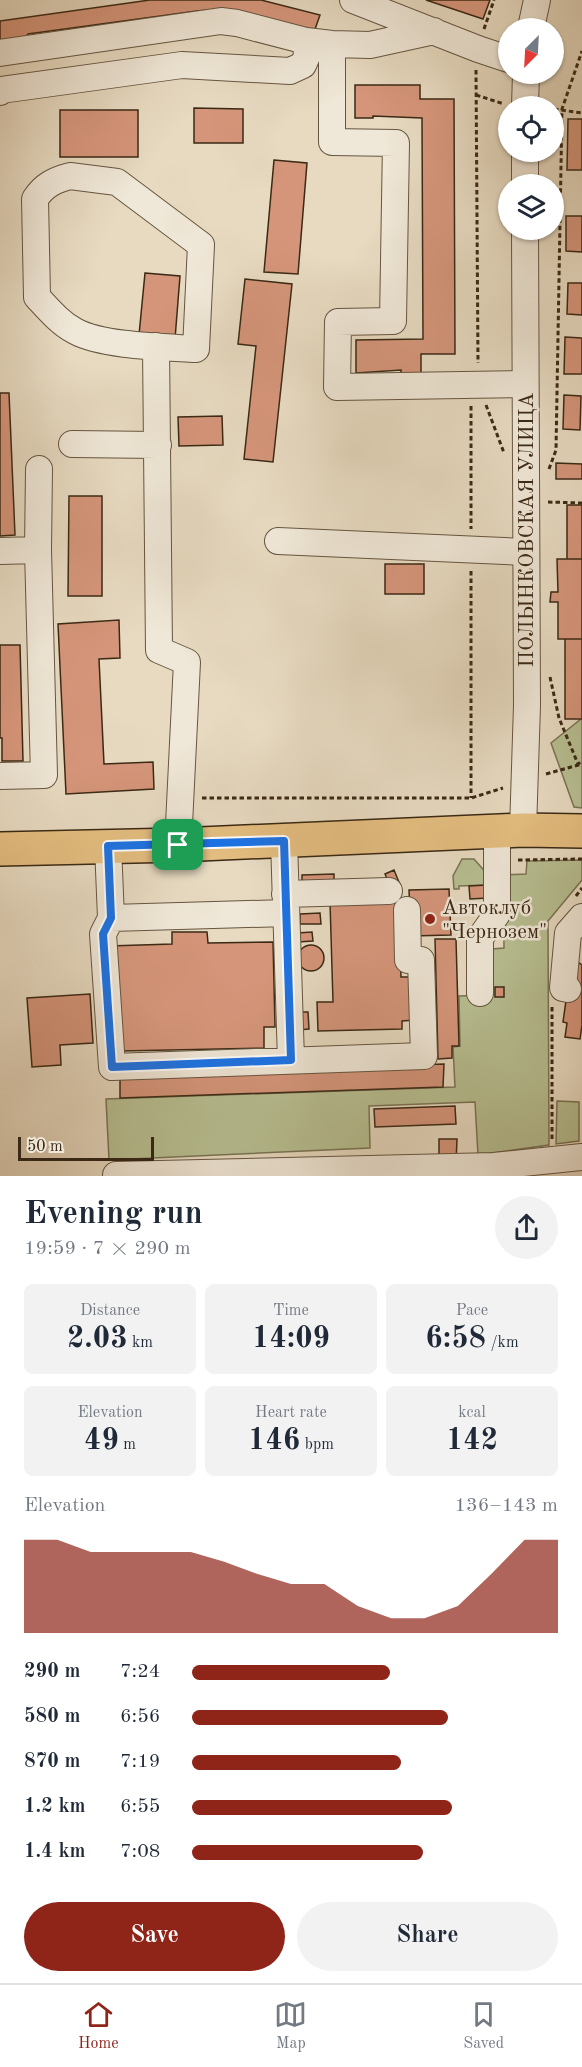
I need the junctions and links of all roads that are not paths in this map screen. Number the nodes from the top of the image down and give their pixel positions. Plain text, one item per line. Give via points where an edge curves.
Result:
1 (354, 0) edge
2 (537, 0) edge
3 (533, 18) edge
4 (434, 31) junction
5 (306, 41) junction
6 (332, 44) junction
7 (0, 53) edge
8 (498, 54) edge
9 (0, 92) edge
10 (525, 240) edge
11 (156, 346) junction
12 (525, 384) junction
13 (72, 444) dead end
14 (158, 445) junction
15 (39, 469) dead end
16 (278, 542) dead end
17 (38, 550) junction
18 (0, 551) edge
19 (526, 552) junction
20 (0, 776) edge
21 (582, 831) edge
22 (505, 840) junction
23 (284, 841) junction
24 (178, 845) junction
25 (108, 846) junction
26 (0, 849) edge
27 (389, 891) dead end
28 (286, 903) junction
29 (407, 910) dead end
30 (111, 918) junction
31 (577, 923) edge
32 (480, 993) dead end
33 (560, 997) road end
34 (291, 1060) junction
35 (582, 1157) edge
36 (494, 1171) edge
37 (323, 1173) edge
38 (116, 1175) edge

1 - 4 street
2 - 3 street
4 - 6 street via 370,45
4 - 8 street
5 - 6 street
5 - 7 street via 221,21
5 - 9 street via 303,65 290,71 182,64
6 - 12 street via 332,142 396,143 393,321 338,322 337,387
10 - 12 street, ПОЛЫНКОВСКАЯ УЛИЦА
11 - 11 street via 93,339 61,322 37,297 35,199 46,186 70,176 117,182 201,245 196,349
11 - 14 street
12 - 19 street, ПОЛЫНКОВСКАЯ УЛИЦА
13 - 14 street
14 - 24 street via 159,650 187,662
15 - 17 street
16 - 19 street
17 - 18 street
17 - 20 street via 44,775
19 - 22 street, ПОЛЫНКОВСКАЯ УЛИЦА via 524,781
21 - 22 main road
22 - 23 main road
22 - 32 street, ПОЛЫНКОВСКАЯ УЛИЦА via 497,914 480,938
23 - 24 main road
23 - 28 street
24 - 25 main road
25 - 26 main road
25 - 30 street
27 - 28 street
28 - 30 street
28 - 34 street
29 - 34 street via 408,960 421,960 424,1056
30 - 34 street via 103,934 112,1067
31 - 33 street
35 - 36 street
36 - 37 street
37 - 38 street

